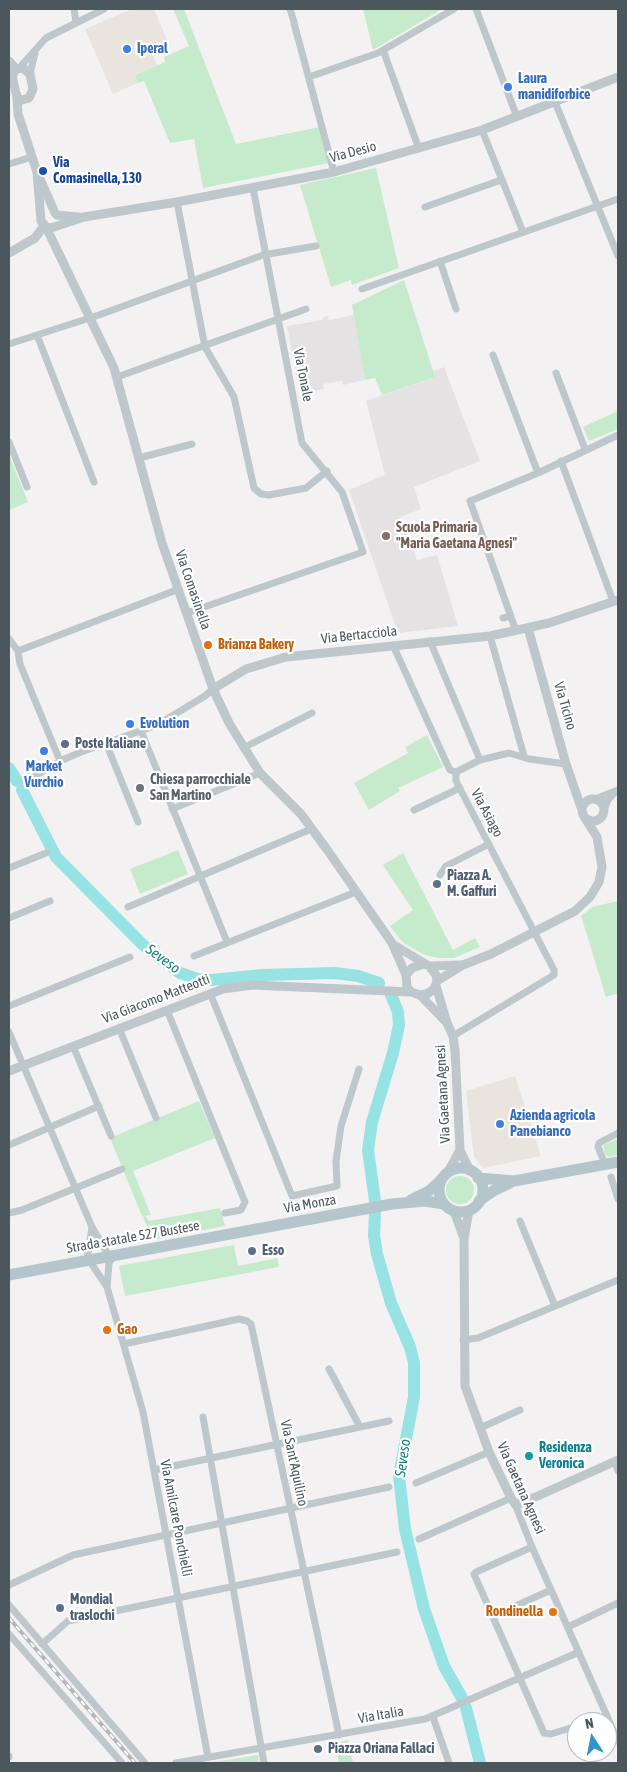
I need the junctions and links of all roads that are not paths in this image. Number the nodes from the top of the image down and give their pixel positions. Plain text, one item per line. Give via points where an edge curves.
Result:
1 (74, 9) edge
2 (104, 9) edge
3 (290, 9) edge
4 (454, 9) edge
5 (476, 9) edge
6 (76, 22) junction
7 (38, 46) junction
8 (383, 50) junction
9 (9, 61) edge
10 (14, 71) edge
11 (30, 74) junction
12 (618, 77) edge
13 (309, 78) junction
14 (16, 94) edge
15 (555, 102) junction
16 (516, 117) junction
17 (482, 130) junction
18 (419, 149) junction
19 (32, 157) junction
20 (9, 164) edge
21 (37, 172) junction
22 (334, 172) junction
23 (501, 180) junction
24 (253, 188) junction
25 (618, 199) edge
26 (177, 202) junction
27 (598, 205) junction
28 (426, 206) dead end
29 (51, 224) junction
30 (523, 232) junction
31 (316, 246) dead end
32 (9, 253) edge
33 (267, 256) junction
34 (618, 256) edge
35 (440, 261) junction
36 (192, 279) junction
37 (362, 289) dead end
38 (456, 309) dead end
39 (306, 310) dead end
40 (90, 318) junction
41 (279, 319) junction
42 (37, 335) junction
43 (9, 344) edge
44 (205, 347) junction
45 (493, 355) dead end
46 (556, 373) dead end
47 (117, 377) junction
48 (618, 434) edge
49 (9, 442) edge
50 (192, 444) dead end
51 (585, 450) junction
52 (138, 458) junction
53 (561, 461) junction
54 (327, 472) junction
55 (538, 473) junction
56 (94, 482) dead end
57 (27, 487) dead end
58 (179, 589) junction
59 (616, 601) edge
60 (187, 613) junction
61 (511, 616) junction
62 (502, 618) dead end
63 (528, 628) junction
64 (516, 630) junction
65 (490, 636) junction
66 (9, 639) edge
67 (430, 641) junction
68 (393, 645) junction
69 (18, 651) junction
70 (213, 689) junction
71 (312, 713) dead end
72 (141, 731) junction
73 (106, 743) junction
74 (243, 748) junction
75 (524, 756) junction
76 (480, 760) junction
77 (60, 761) junction
78 (566, 764) junction
79 (456, 772) junction
80 (260, 773) junction
81 (25, 782) dead end
82 (460, 788) junction
83 (575, 791) junction
84 (617, 791) edge
85 (593, 799) junction
86 (172, 809) junction
87 (414, 810) dead end
88 (584, 814) junction
89 (602, 814) junction
90 (138, 822) dead end
91 (311, 829) junction
92 (597, 837) junction
93 (489, 844) junction
94 (46, 853) dead end
95 (9, 868) edge
96 (200, 875) junction
97 (440, 875) dead end
98 (356, 892) junction
99 (50, 901) dead end
100 (128, 907) dead end
101 (9, 918) edge
102 (535, 932) junction
103 (227, 942) junction
104 (392, 943) junction
105 (194, 956) dead end
106 (130, 957) dead end
107 (426, 965) junction
108 (463, 965) junction
109 (406, 978) junction
110 (436, 983) junction
111 (393, 988) junction
112 (210, 993) junction
113 (415, 993) junction
114 (9, 1006) edge
115 (167, 1010) junction
116 (447, 1023) junction
117 (119, 1028) junction
118 (9, 1032) edge
119 (453, 1036) junction
120 (73, 1046) junction
121 (22, 1066) junction
122 (359, 1070) dead end
123 (9, 1071) edge
124 (99, 1106) junction
125 (156, 1118) dead end
126 (49, 1128) junction
127 (618, 1134) edge
128 (111, 1136) dead end
129 (9, 1145) edge
130 (460, 1150) junction
131 (618, 1162) edge
132 (605, 1164) junction
133 (122, 1169) dead end
134 (474, 1174) junction
135 (445, 1176) junction
136 (611, 1177) dead end
137 (514, 1181) junction
138 (75, 1188) junction
139 (618, 1198) edge
140 (409, 1201) junction
141 (480, 1201) junction
142 (444, 1204) junction
143 (469, 1210) junction
144 (454, 1211) junction
145 (225, 1212) dead end
146 (9, 1213) edge
147 (520, 1221) dead end
148 (92, 1227) junction
149 (262, 1228) joint
150 (464, 1239) junction
151 (112, 1256) junction
152 (88, 1260) junction
153 (9, 1275) edge
154 (618, 1280) edge
155 (108, 1287) junction
156 (555, 1306) junction
157 (463, 1340) junction
158 (124, 1344) junction
159 (329, 1369) dead end
160 (520, 1410) dead end
161 (203, 1417) dead end
162 (389, 1422) dead end
163 (360, 1427) junction
164 (480, 1428) junction
165 (278, 1444) junction
166 (490, 1452) junction
167 (210, 1458) junction
168 (617, 1461) edge
169 (154, 1470) junction
170 (618, 1471) edge
171 (416, 1484) dead end
172 (389, 1488) dead end
173 (513, 1501) junction
174 (291, 1509) junction
175 (222, 1523) junction
176 (167, 1535) junction
177 (419, 1539) dead end
178 (532, 1547) junction
179 (397, 1552) dead end
180 (304, 1571) junction
181 (9, 1584) edge
182 (233, 1587) junction
183 (551, 1590) junction
184 (178, 1598) junction
185 (618, 1603) edge
186 (9, 1605) edge
187 (493, 1616) junction
188 (568, 1628) junction
189 (9, 1634) edge
190 (42, 1644) junction
191 (579, 1652) junction
192 (520, 1678) junction
193 (605, 1712) edge
194 (433, 1717) junction
195 (567, 1729) edge
196 (339, 1735) junction
197 (261, 1748) junction
198 (208, 1757) junction
199 (122, 1763) edge
200 (145, 1763) edge
201 (176, 1763) edge
202 (264, 1763) edge
203 (449, 1763) edge

1 - 6 street
2 - 6 street
3 - 13 street
4 - 8 street
5 - 16 street
6 - 7 street
7 - 10 street
7 - 11 street
8 - 13 street
8 - 18 street
9 - 10 street
10 - 11 street via 26,69
10 - 14 street
11 - 14 street via 32,95
12 - 15 street, Via Desio
13 - 22 street
14 - 19 street, Via Comasinella
15 - 16 street, Via Desio
15 - 27 street
16 - 17 street, Via Desio
17 - 18 street, Via Desio
17 - 23 street
18 - 22 street, Via Desio
19 - 20 street
19 - 21 street, Via Comasinella
21 - 29 street, Via Comasinella
21 - 29 street, Via Comasinella via 41,221
22 - 24 street, Via Desio
23 - 28 street
23 - 30 street
24 - 26 street, Via Desio
24 - 33 street, Via Tonale
25 - 27 street
26 - 29 street, Via Desio
26 - 36 street
27 - 30 street
27 - 34 street
29 - 32 street
29 - 40 street, Via Comasinella
30 - 35 street
31 - 33 street
33 - 36 street
33 - 41 street, Via Tonale
35 - 37 street
35 - 38 street
36 - 40 street
36 - 44 street
39 - 41 street
40 - 42 street
40 - 47 street, Via Comasinella
41 - 44 street
41 - 54 street, Via Tonale via 302,443
42 - 43 street
42 - 56 street
44 - 47 street
44 - 54 street via 234,397 256,491 270,495 306,488
45 - 55 street
46 - 51 street
47 - 52 street, Via Comasinella
48 - 51 street
49 - 57 street
50 - 52 street
51 - 53 street
52 - 58 street, Via Comasinella via 159,534
53 - 55 street
53 - 59 street
54 - 60 street, Via Tonale via 342,492 363,552
55 - 61 street via 470,501
58 - 60 street, Via Comasinella
58 - 69 street
59 - 63 street, Via Bertacciola
60 - 70 street, Via Comasinella
61 - 62 street
61 - 64 street
63 - 64 street, Via Bertacciola
63 - 78 street, Via Ticino
64 - 65 street, Via Bertacciola
65 - 67 street, Via Bertacciola
65 - 75 street
66 - 69 street
67 - 68 street, Via Bertacciola
67 - 76 street
68 - 70 street, Via Bertacciola via 286,657 246,669
68 - 79 street, Via Asiago via 447,764
69 - 77 street via 20,664
70 - 72 street via 170,717
70 - 74 street, Via Comasinella
71 - 74 street
72 - 73 street
72 - 86 street
73 - 77 street
73 - 90 street
74 - 80 street, Via Comasinella
75 - 76 street via 500,754
75 - 78 street
76 - 79 street
77 - 81 street
78 - 83 street, Via Ticino
79 - 82 street, Via Asiago
80 - 86 street
80 - 91 street, Via Comasinella
82 - 87 street
82 - 93 street, Via Asiago
83 - 85 street
83 - 88 street, Via Ticino
84 - 85 street
84 - 89 street via 608,800
85 - 88 street via 586,801
85 - 89 street via 600,802
86 - 96 street
88 - 89 street via 591,821
88 - 92 street, Via Ticino
89 - 92 street, Via Ticino
91 - 96 street
91 - 98 street, Via Comasinella
92 - 102 street, Via Ticino via 602,867 599,882 590,897 575,910
93 - 97 street via 446,866
93 - 102 street, Via Asiago
94 - 95 street
96 - 100 street
96 - 103 street
98 - 103 street
98 - 104 street, Via Comasinella
99 - 101 street
102 - 108 street, Via Ticino
102 - 119 street, Via Asiago via 554,975
103 - 105 street
104 - 107 street, Via Comasinella
104 - 109 street, Via Comasinella
106 - 114 street
107 - 108 street
107 - 109 street via 412,968
107 - 110 street via 436,975
108 - 110 street, Via Ticino
109 - 111 street, Via Giacomo Matteotti
109 - 113 street
110 - 113 street via 431,992
110 - 116 street
111 - 112 street, Via Giacomo Matteotti via 252,985
111 - 113 street, Via Giacomo Matteotti
112 - 115 street, Via Giacomo Matteotti
112 - 122 street via 292,1196 337,1186 336,1161 341,1126
113 - 116 street
115 - 117 street, Via Giacomo Matteotti
115 - 145 street via 246,1202 241,1210
116 - 119 street
117 - 120 street, Via Giacomo Matteotti
117 - 125 street
118 - 121 street
119 - 130 street, Via Gaetana Agnesi
120 - 121 street, Via Giacomo Matteotti
120 - 124 street
121 - 123 street, Via Giacomo Matteotti
121 - 126 street
124 - 126 street
124 - 128 street
126 - 129 street
126 - 138 street
127 - 132 street via 599,1143
130 - 134 street, Via Gaetana Agnesi
130 - 135 street, Via Gaetana Agnesi
131 - 132 main road
132 - 137 main road
133 - 138 street
134 - 135 main road via 462,1169
134 - 137 main road
134 - 141 main road via 482,1189
135 - 140 main road via 429,1191
135 - 142 main road via 439,1193
136 - 139 street
137 - 141 main road
138 - 146 street
138 - 148 street
140 - 142 main road
140 - 149 main road, Via Monza
141 - 143 main road
142 - 144 main road
143 - 144 main road
143 - 150 street, Via Gaetana Agnesi
144 - 150 street, Via Gaetana Agnesi
147 - 156 street
148 - 151 street
148 - 152 street
149 - 151 main road, Strada statale 527 Bustese
150 - 157 street, Via Gaetana Agnesi
151 - 152 main road, Strada statale 527 Bustese
151 - 155 street, Via Amilcare Ponchielli
152 - 153 main road, Strada statale 527 Bustese
152 - 155 street, Via Amilcare Ponchielli
154 - 156 street
155 - 158 street, Via Amilcare Ponchielli
156 - 157 street via 478,1338
157 - 164 street, Via Gaetana Agnesi via 466,1393
158 - 165 street, Via Sant'Aquilino via 247,1321 251,1324
158 - 169 street, Via Amilcare Ponchielli via 143,1412
159 - 163 street
160 - 164 street
161 - 167 street
162 - 163 street
163 - 165 street
164 - 166 street, Via Gaetana Agnesi
165 - 167 street
165 - 174 street, Via Sant'Aquilino
166 - 171 street
166 - 173 street, Via Gaetana Agnesi
167 - 169 street
167 - 175 street
168 - 170 street
168 - 173 street
169 - 176 street, Via Amilcare Ponchielli
172 - 174 street
173 - 177 street
173 - 178 street, Via Gaetana Agnesi
174 - 175 street
174 - 180 street, Via Sant'Aquilino
175 - 176 street
175 - 182 street
176 - 181 street via 73,1555
176 - 184 street, Via Amilcare Ponchielli
178 - 183 street, Via Gaetana Agnesi
178 - 187 street via 474,1572
179 - 180 street
180 - 182 street
180 - 196 street, Via Sant'Aquilino
182 - 184 street
182 - 197 street
183 - 187 street
183 - 188 street, Via Gaetana Agnesi
184 - 190 street via 68,1620
184 - 198 street, Via Amilcare Ponchielli
185 - 188 street
186 - 190 street
187 - 192 street
188 - 191 street, Via Gaetana Agnesi
189 - 199 street
190 - 200 street
191 - 192 street, Via Italia
191 - 193 street, Via Gaetana Agnesi
192 - 194 street, Via Italia
192 - 195 street via 544,1733 550,1735
194 - 196 street, Via Italia
194 - 203 street
196 - 197 street, Via Italia
197 - 198 street, Via Italia
197 - 202 street
198 - 201 street, Via Italia

